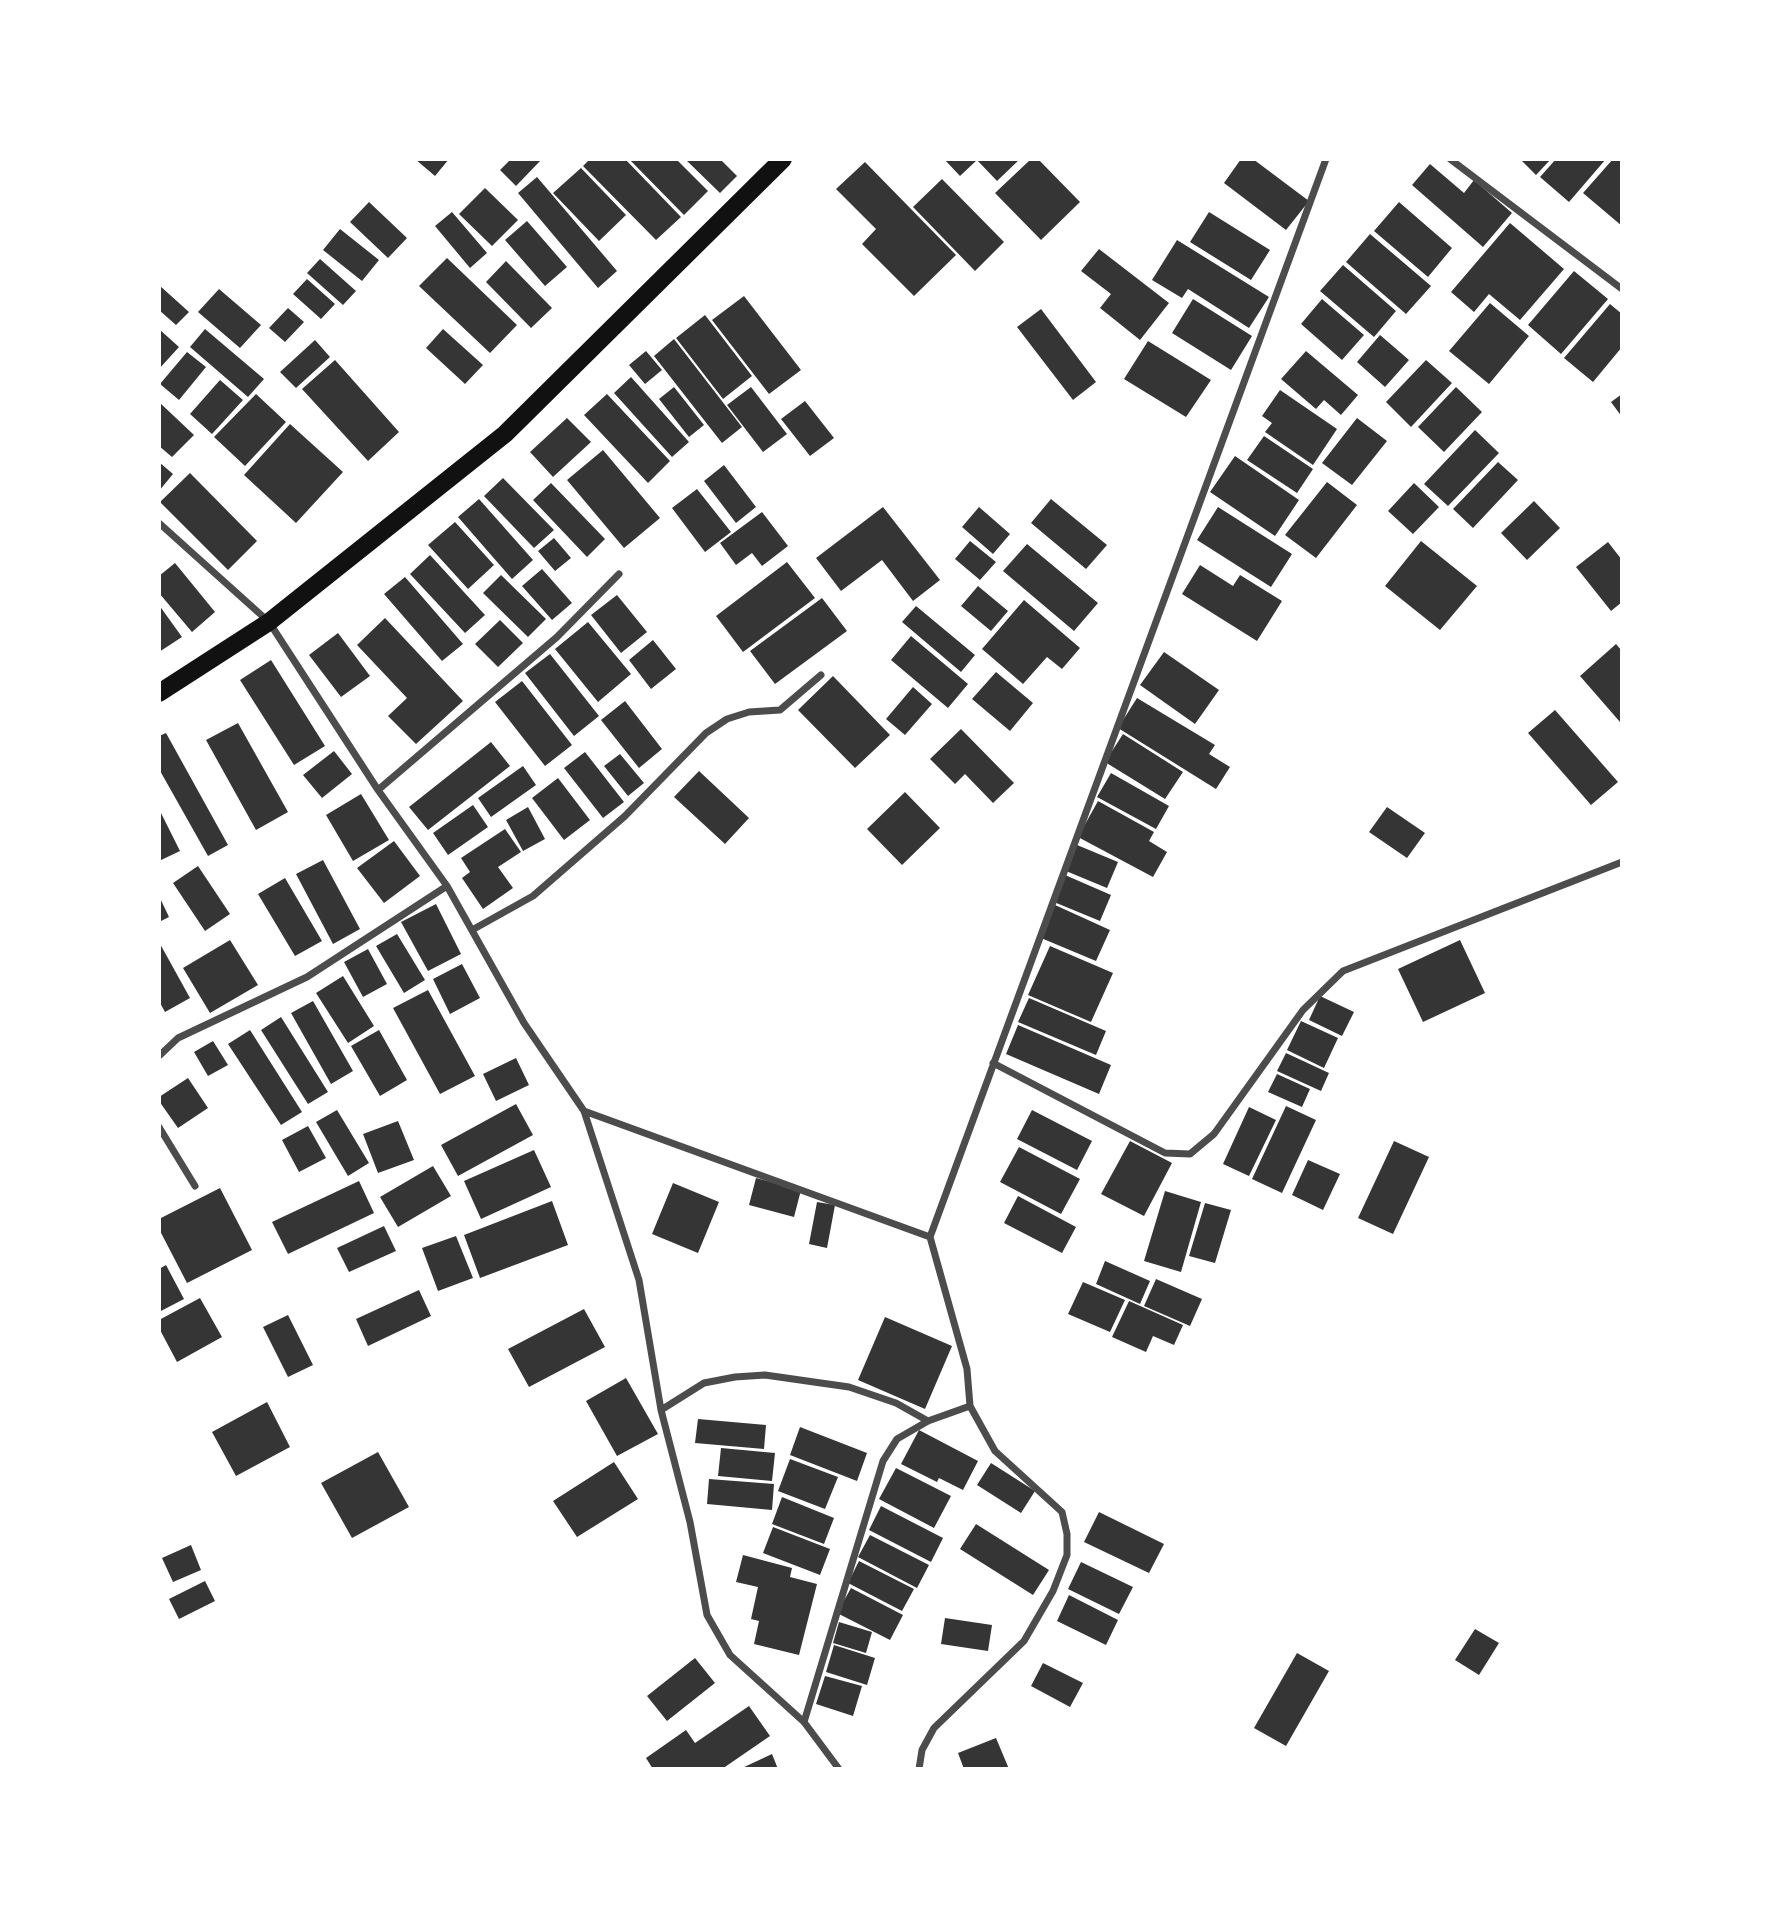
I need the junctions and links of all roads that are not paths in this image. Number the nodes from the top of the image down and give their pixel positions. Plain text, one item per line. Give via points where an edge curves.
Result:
1 (783, 159) edge
2 (1326, 159) edge
3 (1450, 159) edge
4 (1622, 289) edge
5 (159, 523) edge
6 (619, 574) dead end
7 (269, 622) junction
8 (821, 675) dead end
9 (159, 693) edge
10 (378, 790) junction
11 (1622, 862) edge
12 (447, 886) junction
13 (472, 930) junction
14 (159, 1056) edge
15 (993, 1063) junction
16 (584, 1111) junction
17 (159, 1127) edge
18 (195, 1186) dead end
19 (930, 1237) junction
20 (970, 1406) junction
21 (661, 1410) junction
22 (928, 1421) junction
23 (804, 1722) junction
24 (839, 1769) edge
25 (919, 1769) edge

1 - 7 main road via 505,434
2 - 15 street
3 - 4 street
5 - 7 street
6 - 10 street via 548,645
7 - 9 main road
7 - 10 street
8 - 13 street via 780,710 749,712 706,733 625,816 533,896
10 - 12 street
11 - 15 street via 1343,971 1303,1010 1214,1134 1190,1154 1165,1153
12 - 13 street
12 - 14 street via 307,977 178,1038
13 - 16 street via 524,1023
15 - 19 street
16 - 19 street
16 - 21 street via 639,1280
17 - 18 street
19 - 20 street via 967,1369
20 - 22 street
20 - 25 street via 995,1451 1062,1512 1067,1555 1053,1591 1024,1641 934,1728 922,1750
21 - 22 street via 704,1383 765,1375 849,1387 896,1403
21 - 23 street via 708,1615 730,1655
22 - 23 street via 897,1439 883,1461
23 - 24 street

